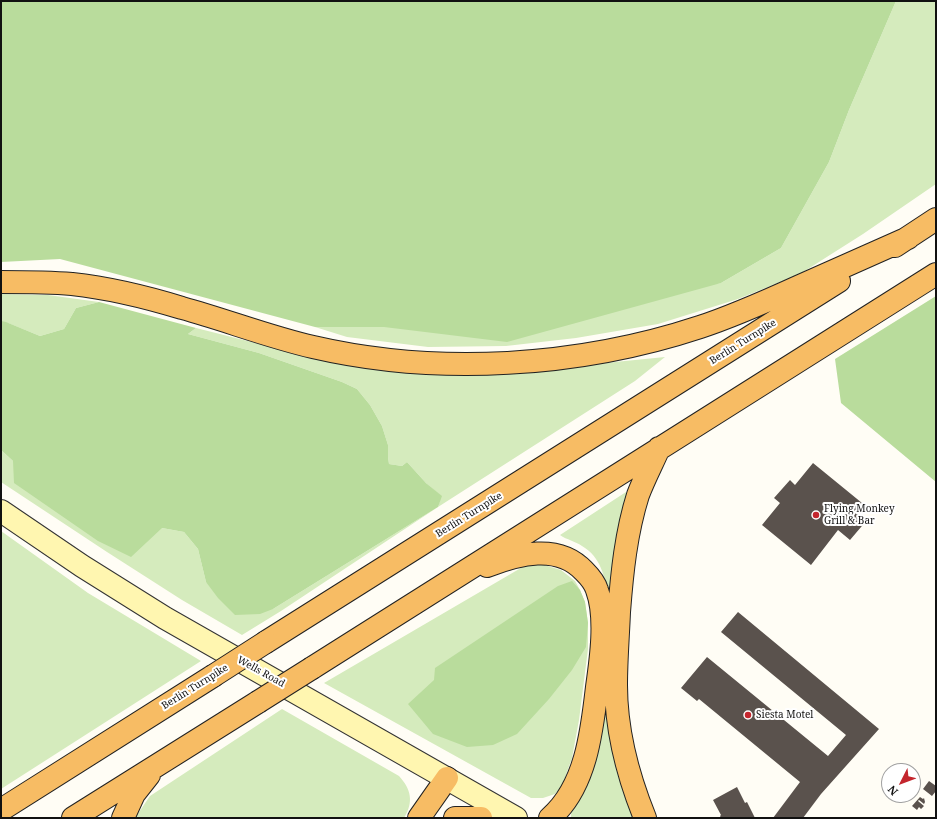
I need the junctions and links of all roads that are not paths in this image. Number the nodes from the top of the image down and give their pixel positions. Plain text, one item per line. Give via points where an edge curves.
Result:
1 (936, 219) edge
2 (908, 238) junction
3 (936, 274) edge
4 (1, 282) edge
5 (659, 448) junction
6 (1, 511) edge
7 (452, 579) junction
8 (610, 635) junction
9 (163, 761) junction
10 (447, 778) junction
11 (483, 809) edge
12 (1, 810) edge
13 (73, 818) edge
14 (123, 818) edge
15 (419, 818) edge
16 (455, 818) edge
17 (516, 818) edge
18 (550, 818) edge
19 (645, 818) edge

1 - 2 highway, Berlin Turnpike
2 - 4 highway via 761,304 700,327 601,351 535,360 484,363 418,362 365,357 313,347 185,308 125,294 73,284
2 - 12 highway, Berlin Turnpike, bridge
3 - 5 highway
5 - 7 highway
5 - 8 highway via 638,496 632,518
6 - 10 main road, Wells Road via 165,618
7 - 8 highway via 494,563 534,553 566,557 580,566 590,577 597,590
7 - 9 highway, bridge
8 - 18 highway via 583,764 565,803
8 - 19 highway via 623,745
9 - 13 highway
9 - 14 highway via 134,794
10 - 11 main road, Wells Road
10 - 15 highway
11 - 16 highway
11 - 17 main road, Wells Road

